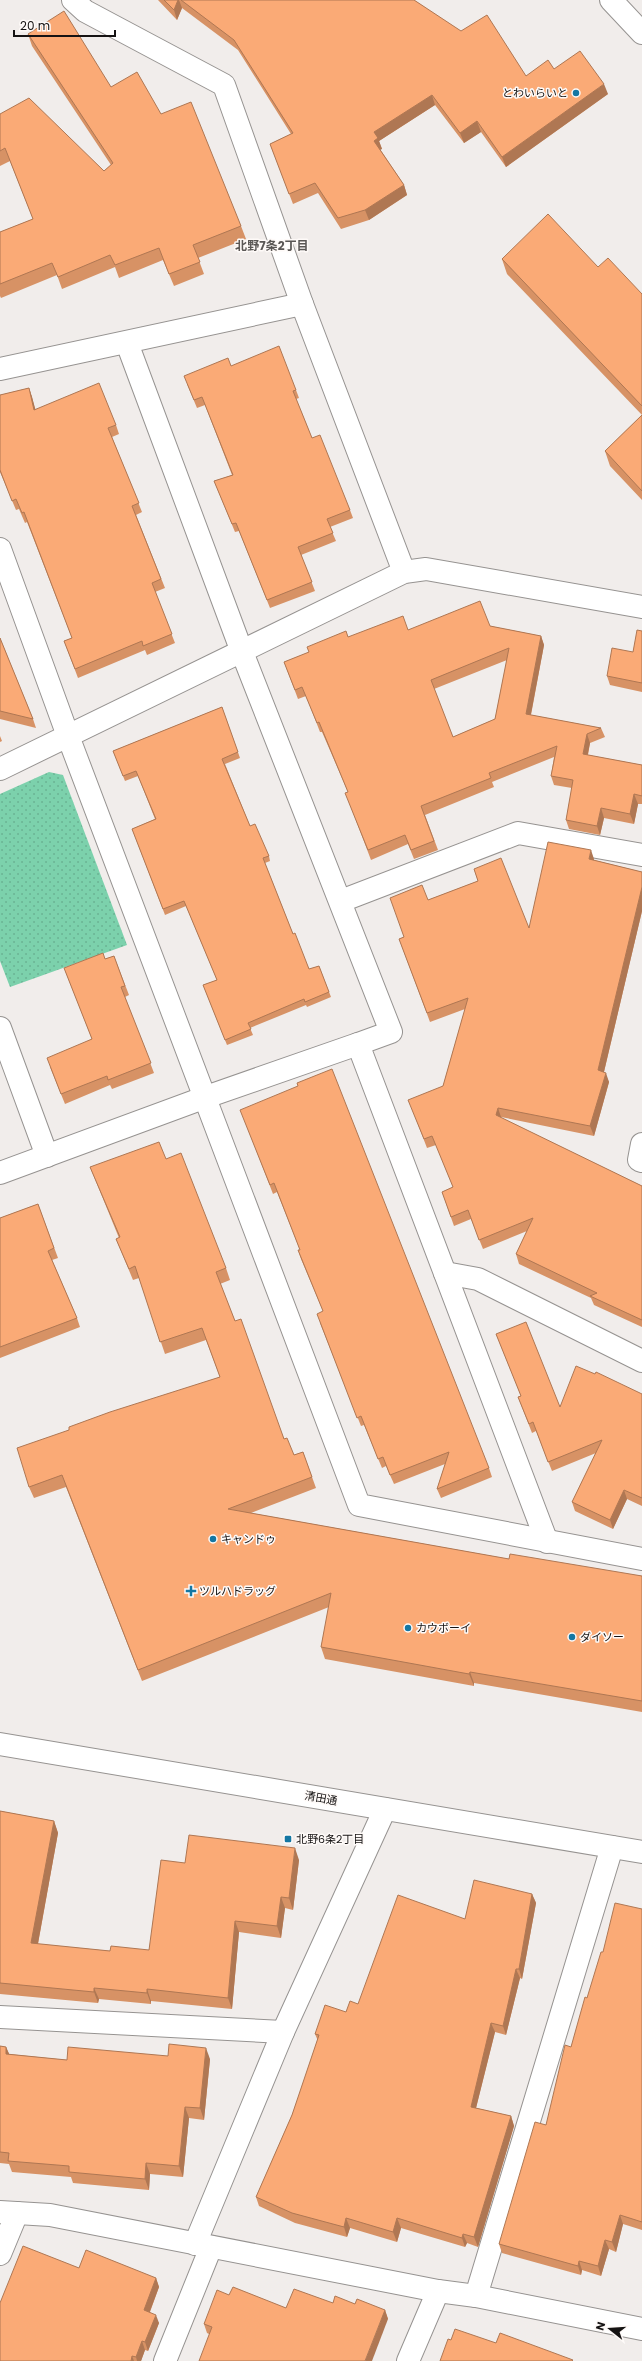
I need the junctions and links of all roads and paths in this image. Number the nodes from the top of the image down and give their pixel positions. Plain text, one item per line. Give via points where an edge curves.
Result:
1 (73, 0) edge
2 (611, 0) edge
3 (642, 33) edge
4 (302, 304) junction
5 (127, 343) junction
6 (0, 369) edge
7 (0, 549) edge
8 (404, 572) junction
9 (642, 607) edge
10 (242, 652) junction
11 (68, 736) junction
12 (0, 769) edge
13 (642, 855) edge
14 (341, 901) junction
15 (0, 1028) edge
16 (358, 1044) junction
17 (206, 1097) junction
18 (642, 1144) edge
19 (47, 1156) junction
20 (642, 1161) edge
21 (0, 1173) edge
22 (445, 1273) junction
23 (642, 1361) edge
24 (547, 1542) junction
25 (642, 1559) edge
26 (0, 1744) edge
27 (385, 1809) junction
28 (612, 1847) junction
29 (642, 1852) edge
30 (0, 2017) edge
31 (282, 2032) junction
32 (9, 2213) edge
33 (203, 2245) junction
34 (0, 2254) edge
35 (438, 2291) junction
36 (476, 2296) junction
37 (642, 2329) edge
38 (165, 2361) edge
39 (408, 2361) edge

1 - 4 street via 85,11 224,85
2 - 3 street
4 - 5 street
4 - 8 street
5 - 6 street
5 - 10 street
7 - 11 street
8 - 9 street via 426,569
8 - 10 street
10 - 11 street
10 - 14 street
11 - 12 street
11 - 17 street
13 - 14 street via 518,833
14 - 16 street via 391,1032
15 - 19 street
16 - 17 street
16 - 22 street
17 - 19 street
17 - 24 street via 359,1505
18 - 20 street via 639,1160
19 - 21 street
22 - 23 street via 478,1279
22 - 24 street
24 - 25 street
26 - 27 street, 清田通
27 - 28 street, 清田通
27 - 31 street
28 - 29 street, 清田通
28 - 36 street
30 - 31 street
31 - 33 street
32 - 33 street via 50,2215
32 - 34 street
33 - 35 street
33 - 38 street
35 - 36 street
35 - 39 street
36 - 37 street

